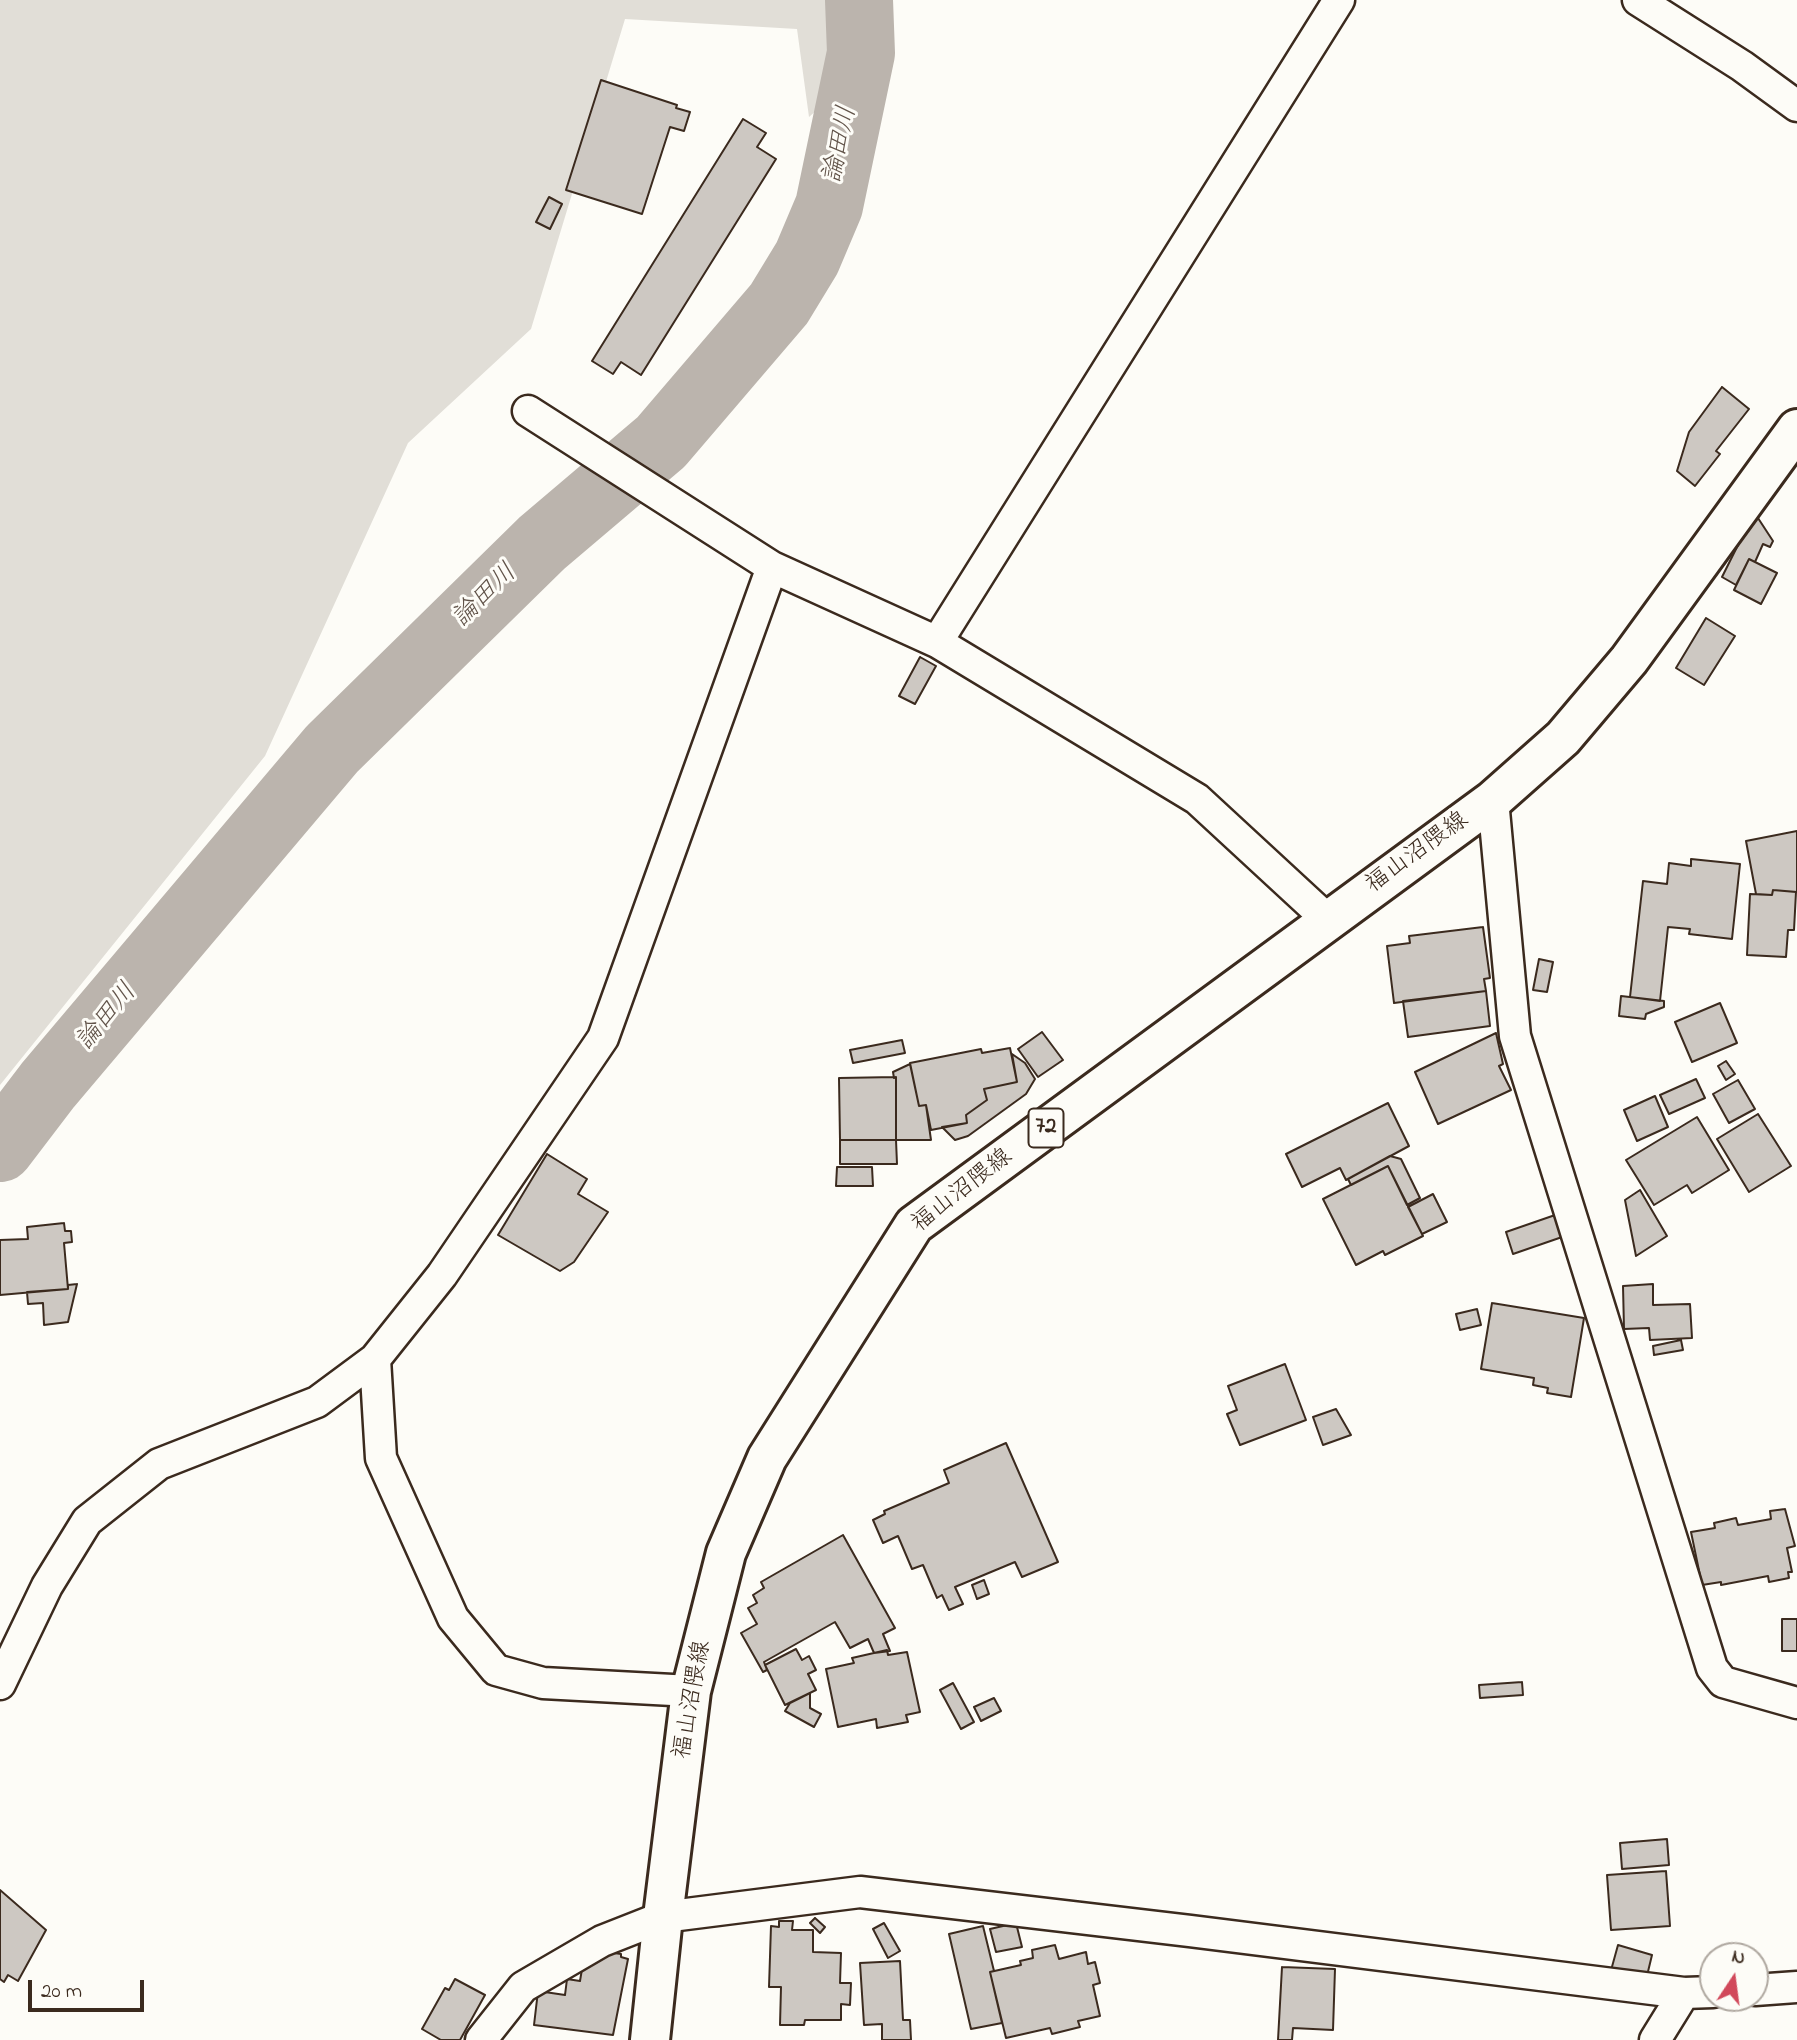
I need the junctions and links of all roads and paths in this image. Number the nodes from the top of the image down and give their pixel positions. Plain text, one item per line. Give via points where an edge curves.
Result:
1 (1339, 0) edge
2 (1638, 0) edge
3 (1797, 106) edge
4 (528, 411) dead end
5 (1797, 429) edge
6 (772, 567) junction
7 (937, 642) junction
8 (1493, 800) junction
9 (1328, 920) junction
10 (375, 1359) junction
11 (0, 1684) edge
12 (691, 1690) junction
13 (1797, 1703) edge
14 (663, 1917) junction
15 (1797, 1987) edge
16 (1769, 1989) edge
17 (1699, 1992) edge
18 (481, 2040) edge
19 (650, 2040) edge
20 (1656, 2040) edge

1 - 7 street
2 - 3 street
4 - 6 street
5 - 8 main road, 福山沼隈線 / 72 via 1629,660 1563,738
6 - 7 street
6 - 10 street via 603,1038 442,1275
7 - 9 street via 1197,799
8 - 9 main road, 福山沼隈線 / 72
8 - 13 street via 1514,1036 1712,1668 1723,1682
9 - 12 main road, 福山沼隈線 / 72 via 914,1225 767,1458 726,1553
10 - 11 street via 317,1402 159,1464 87,1521 47,1586
10 - 12 street via 381,1458 453,1618 496,1670 543,1683
12 - 14 main road, 福山沼隈線 / 72
14 - 17 street via 860,1892
14 - 18 street via 602,1941 523,1987
14 - 19 main road, 福山沼隈線 / 72
15 - 16 street
17 - 20 street

